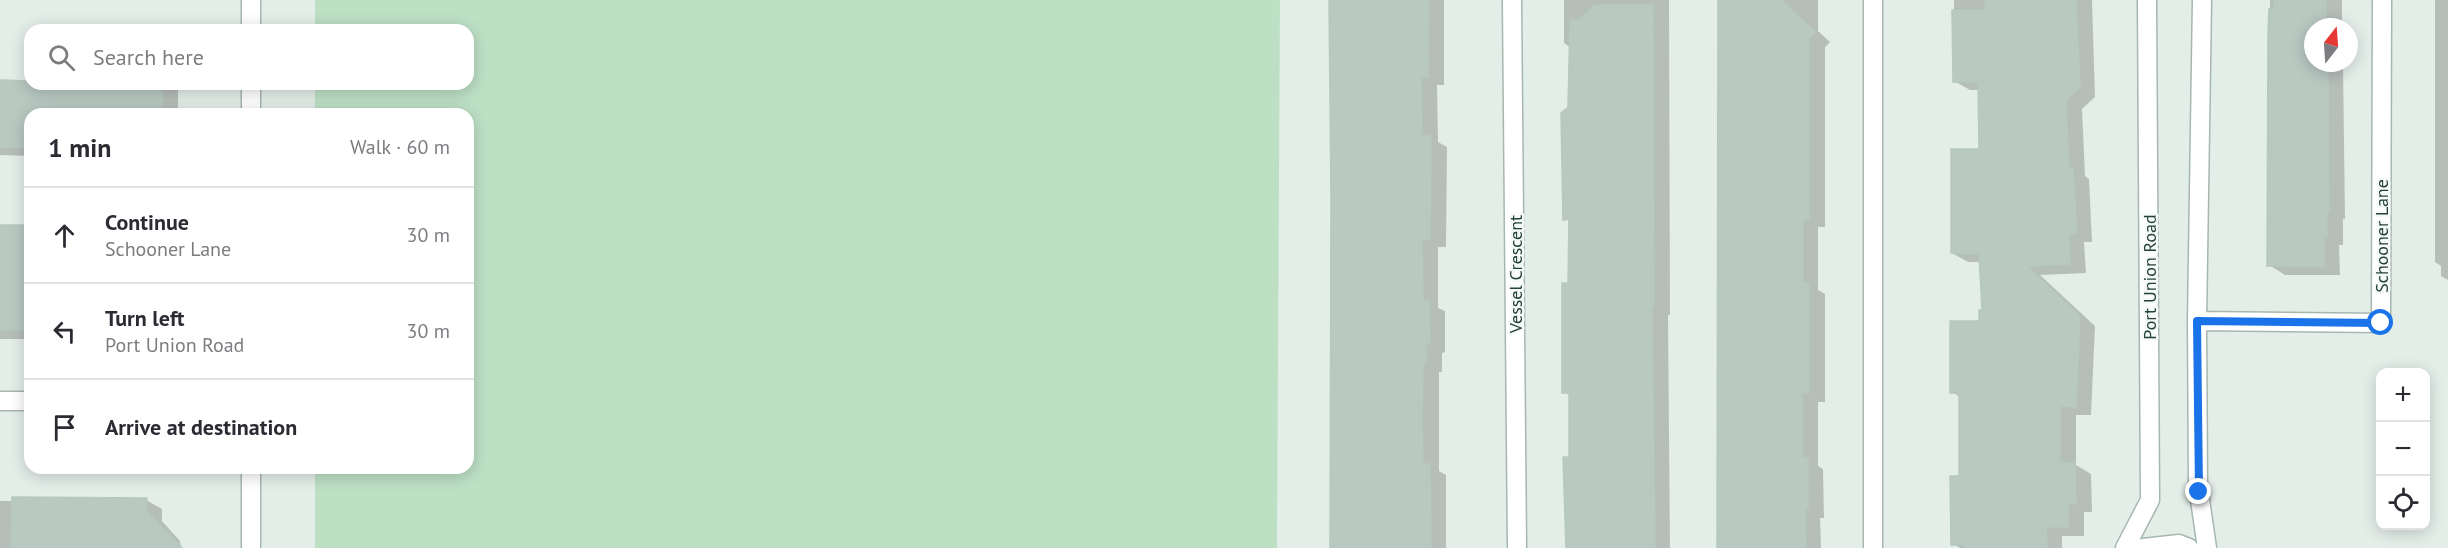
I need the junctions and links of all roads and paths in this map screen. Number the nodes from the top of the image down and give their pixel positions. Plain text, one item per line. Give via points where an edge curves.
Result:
1 (251, 0) edge
2 (1512, 0) edge
3 (1873, 0) edge
4 (2147, 0) edge
5 (2202, 0) edge
6 (2382, 0) edge
7 (251, 24) edge
8 (251, 90) edge
9 (251, 108) edge
10 (2197, 321) junction
11 (0, 401) edge
12 (24, 401) edge
13 (251, 474) edge
14 (251, 548) edge
15 (1517, 548) edge
16 (1873, 548) edge
17 (2125, 548) edge
18 (2143, 548) edge
19 (2189, 548) edge
20 (2207, 548) edge

1 - 7 street
2 - 15 street, Vessel Crescent
3 - 16 street
4 - 17 street, Port Union Road via 2150,500
5 - 10 street
6 - 10 street, Schooner Lane via 2381,323
8 - 9 street
10 - 20 street via 2199,486
11 - 12 street
13 - 14 street
18 - 19 street via 2179,544

